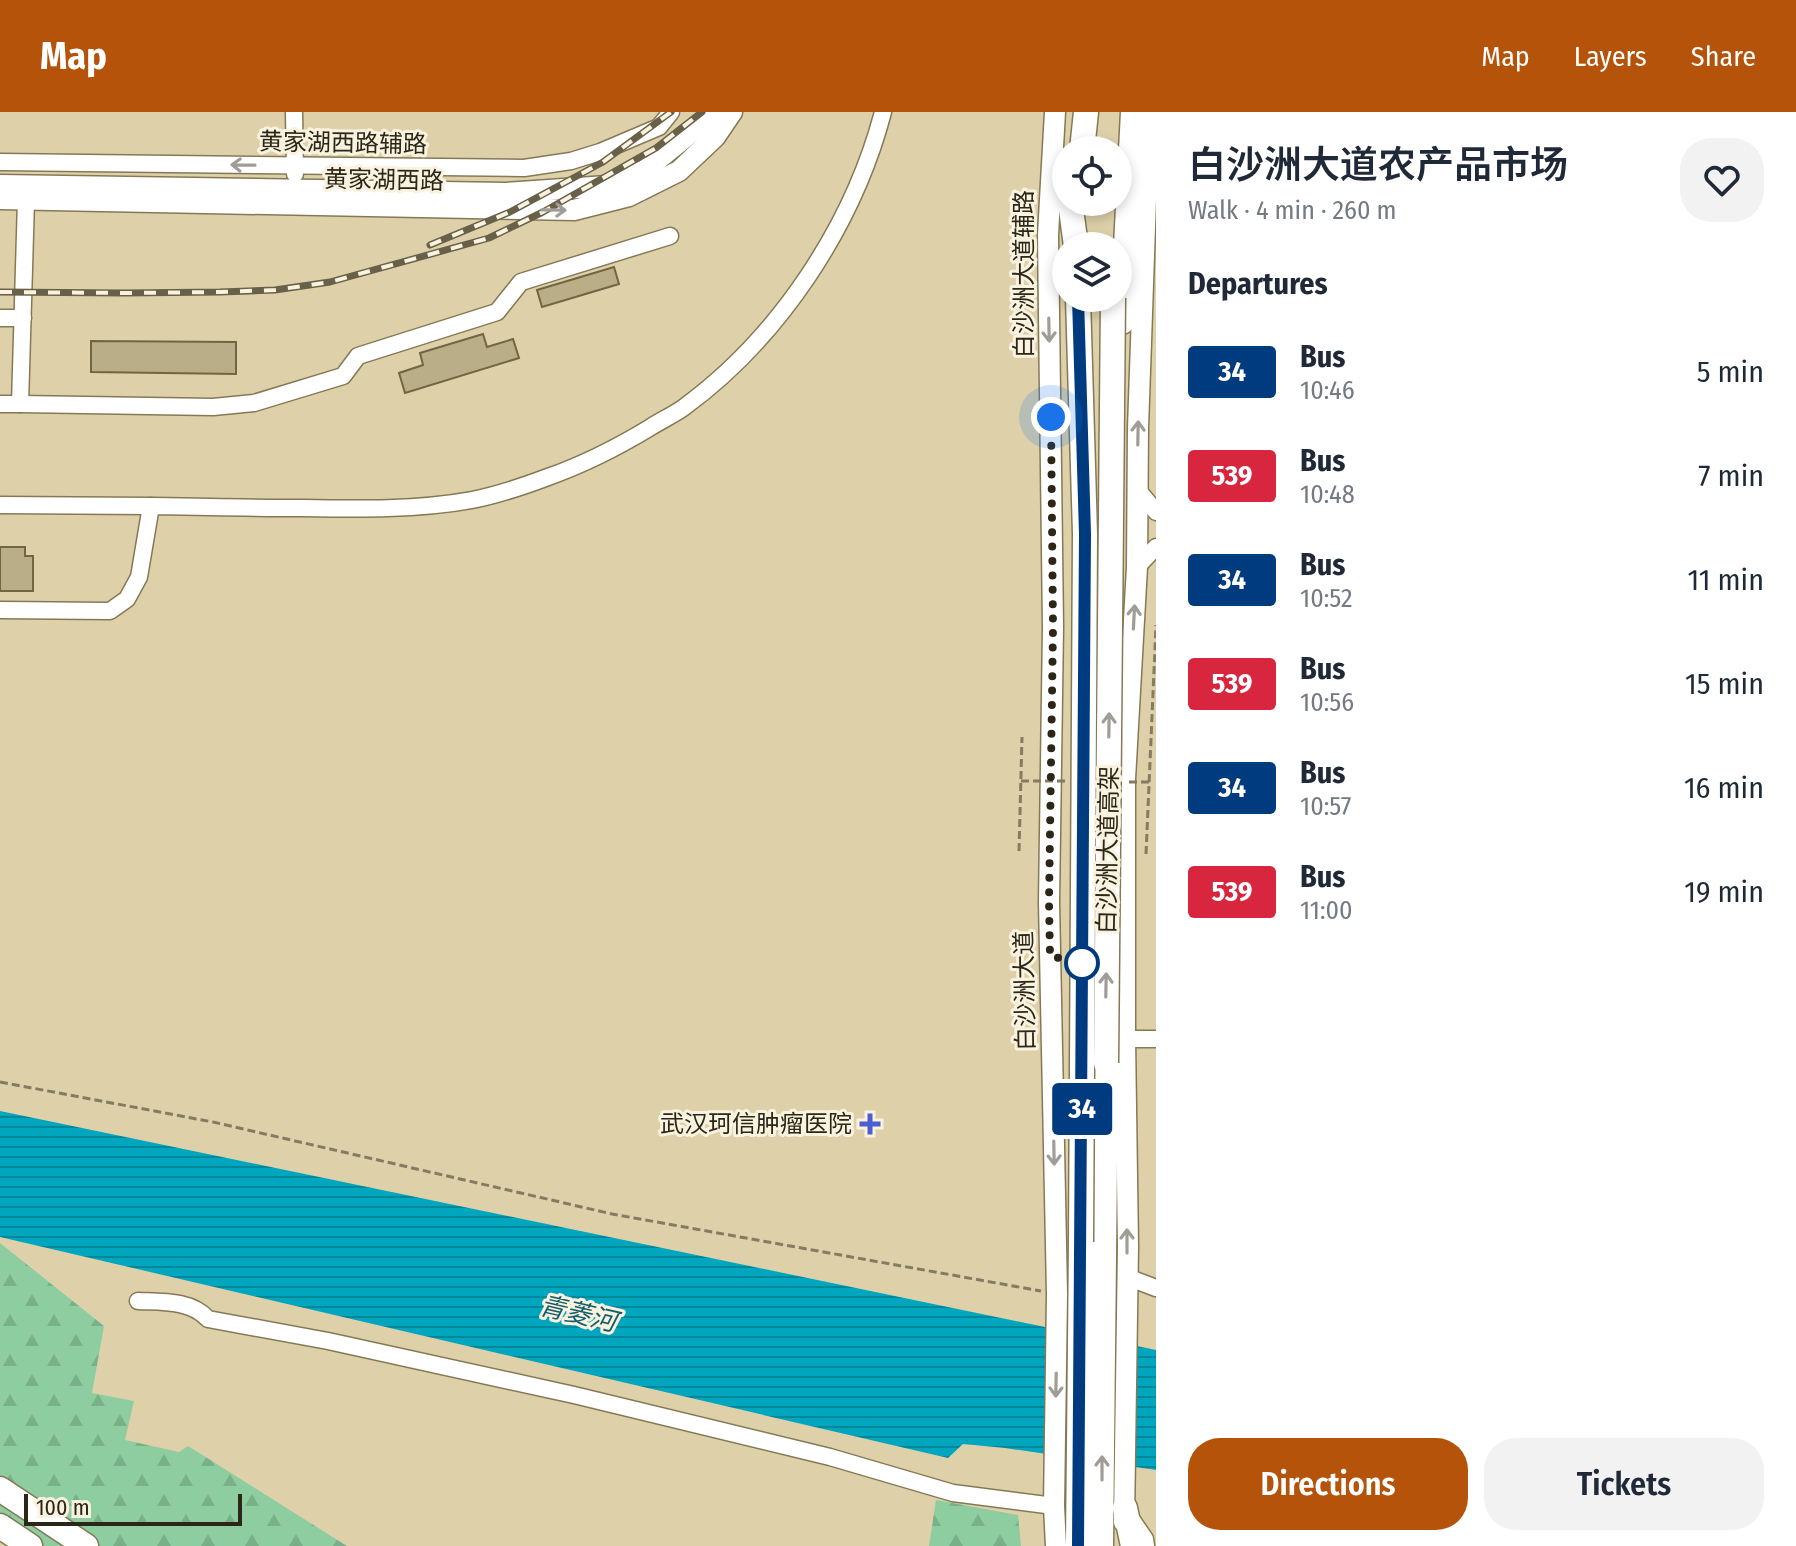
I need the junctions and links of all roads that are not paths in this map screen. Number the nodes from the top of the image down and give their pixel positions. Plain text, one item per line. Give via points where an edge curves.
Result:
1 (294, 112) edge
2 (671, 112) edge
3 (714, 112) edge
4 (732, 112) edge
5 (883, 112) edge
6 (1055, 112) edge
7 (1073, 112) edge
8 (1086, 112) edge
9 (1120, 112) edge
10 (1133, 112) edge
11 (1149, 112) edge
12 (1071, 136) edge
13 (1083, 136) edge
14 (1118, 136) edge
15 (0, 162) edge
16 (295, 166) junction
17 (0, 185) edge
18 (295, 190) junction
19 (0, 199) edge
20 (26, 200) junction
21 (670, 236) dead end
22 (1078, 312) edge
23 (1113, 312) edge
24 (0, 318) edge
25 (23, 318) junction
26 (0, 404) edge
27 (20, 404) junction
28 (1138, 490) junction
29 (0, 505) edge
30 (151, 506) junction
31 (1156, 512) edge
32 (1110, 536) junction
33 (1156, 547) edge
34 (1137, 567) junction
35 (0, 610) edge
36 (1053, 627) joint
37 (1052, 1037) junction
38 (1125, 1039) junction
39 (1156, 1039) edge
40 (1127, 1277) junction
41 (1156, 1288) edge
42 (138, 1301) dead end
43 (0, 1489) edge
44 (1054, 1506) junction
45 (1125, 1508) junction
46 (0, 1526) edge
47 (30, 1546) edge
48 (86, 1546) edge
49 (1056, 1546) edge
50 (1078, 1546) edge
51 (1101, 1546) edge
52 (1123, 1546) edge
53 (1133, 1546) edge
54 (1146, 1546) edge

1 - 16 street
2 - 16 street, 黄家湖西路辅路 via 659,127 600,152 524,168
3 - 18 main road, 黄家湖西路 via 645,170 607,186 505,193
20 -> 4 main road, 黄家湖西路 via 574,210 629,196 679,171 715,137
5 - 30 street via 874,149 848,206 790,301 737,363 682,408 626,442 581,465 473,500 372,509
6 -> 36 main road, 白沙洲大道辅路 via 1048,235
7 - 12 highway
8 - 13 highway
9 - 14 highway
10 - 32 highway, bridge
28 -> 11 main road
16 -> 15 street, 黄家湖西路辅路
16 - 18 street
17 - 18 main road, 黄家湖西路
19 - 20 main road, 黄家湖西路
20 - 25 street
21 - 27 street via 521,282 497,312 358,356 343,376 254,403
22 - 50 highway, 白沙洲大道高架, bridge via 1085,534
23 - 32 highway, 白沙洲大道高架, bridge
24 - 25 street
25 - 27 street
26 - 27 street
28 - 31 street
28 - 34 main road
29 - 30 street
30 - 35 street via 139,577 127,599 110,611
51 -> 32 highway, 白沙洲大道高架, bridge
33 - 34 street
38 -> 34 main road via 1125,779
36 - 37 main road, 白沙洲大道
37 - 38 street
37 -> 44 main road, 白沙洲大道
38 - 39 street
40 -> 38 main road
40 - 41 street
40 - 45 main road
42 - 44 street via 176,1303 200,1310 208,1319 604,1402 953,1493
43 - 48 highway
44 - 49 main road, 白沙洲大道
45 - 52 main road
45 - 53 highway
45 - 54 street
46 - 47 highway

